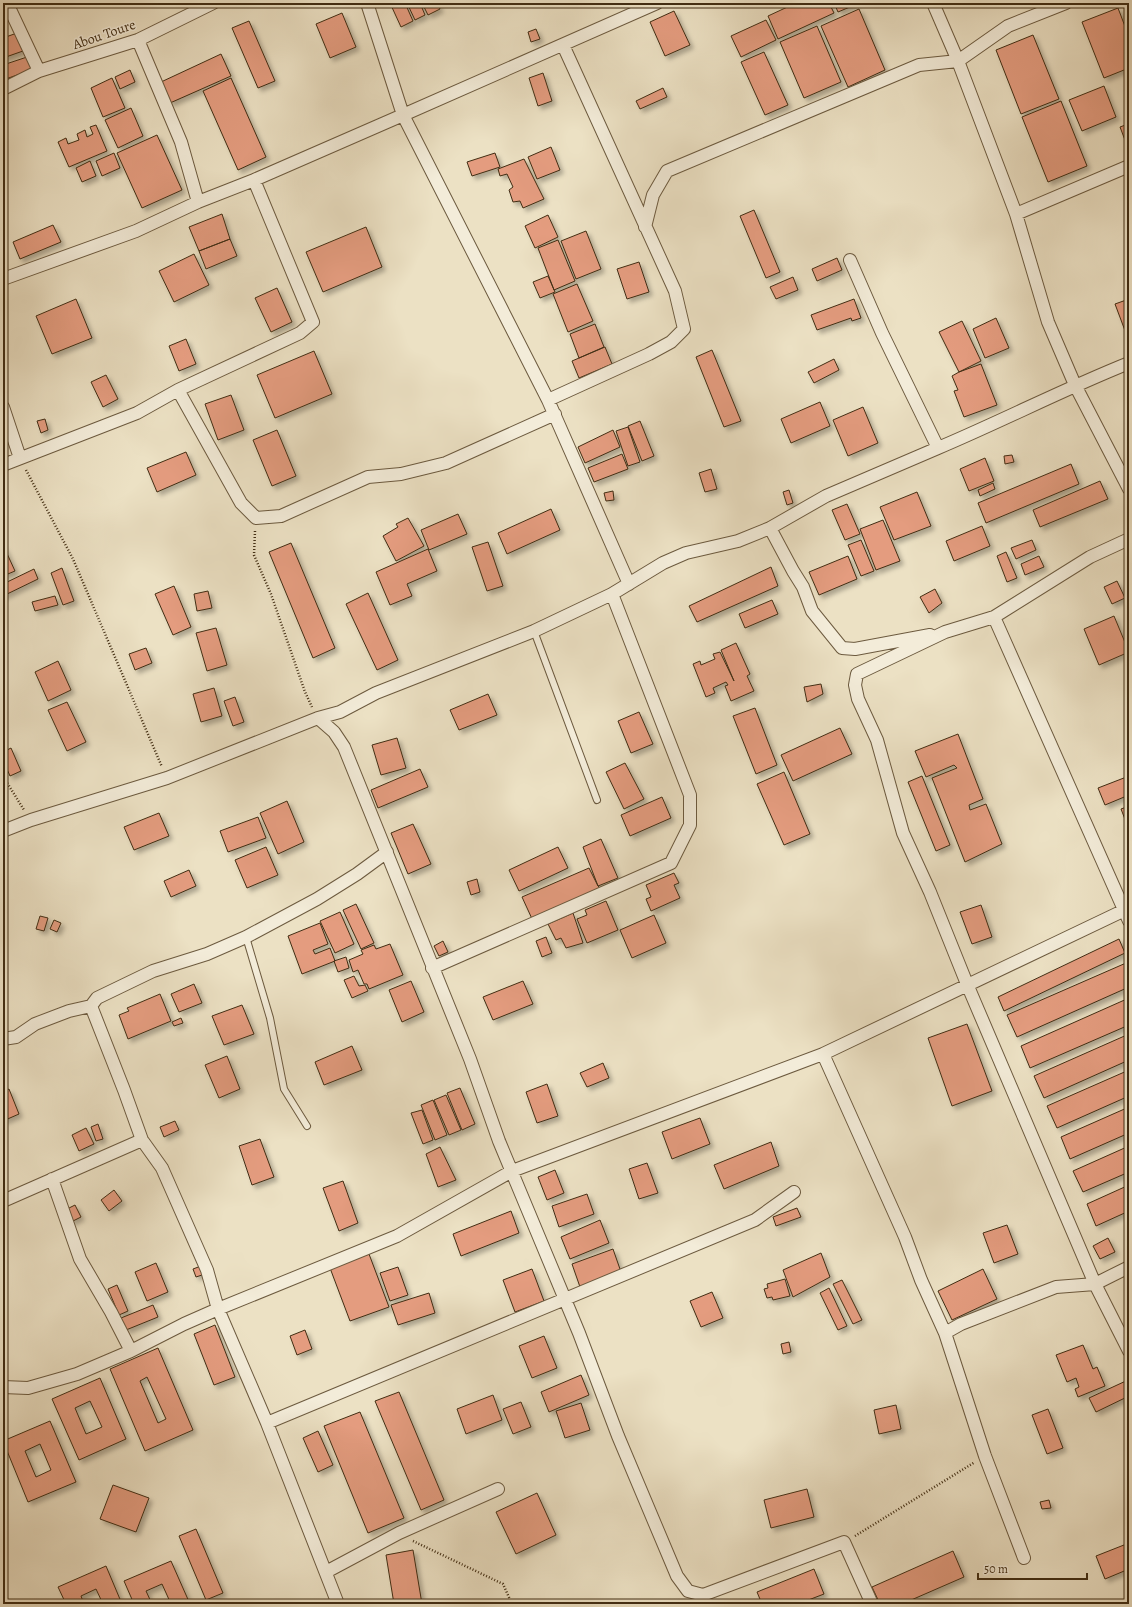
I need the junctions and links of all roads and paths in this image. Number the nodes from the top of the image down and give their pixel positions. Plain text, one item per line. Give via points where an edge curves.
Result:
1 (7, 3) edge
2 (213, 3) edge
3 (367, 3) edge
4 (657, 3) edge
5 (933, 3) edge
6 (1066, 3) edge
7 (138, 40) junction
8 (564, 45) junction
9 (958, 61) junction
10 (39, 71) junction
11 (3, 89) edge
12 (404, 115) junction
13 (1129, 166) edge
14 (254, 180) junction
15 (198, 202) junction
16 (1016, 214) junction
17 (645, 227) junction
18 (850, 260) dead end
19 (3, 279) edge
20 (1129, 363) edge
21 (1075, 385) junction
22 (178, 390) junction
23 (548, 400) junction
24 (3, 407) edge
25 (555, 414) junction
26 (938, 448) junction
27 (20, 458) junction
28 (3, 465) edge
29 (1129, 489) edge
30 (256, 518) junction
31 (770, 528) junction
32 (1129, 539) edge
33 (629, 584) junction
34 (612, 594) junction
35 (994, 617) junction
36 (534, 631) junction
37 (945, 632) junction
38 (318, 718) junction
39 (167, 778) junction
40 (3, 779) edge
41 (597, 800) dead end
42 (31, 820) junction
43 (3, 831) edge
44 (387, 852) junction
45 (1127, 913) edge
46 (246, 937) junction
47 (432, 968) junction
48 (967, 984) junction
49 (91, 1006) junction
50 (3, 1039) edge
51 (823, 1054) junction
52 (307, 1126) dead end
53 (142, 1140) junction
54 (512, 1171) junction
55 (52, 1179) junction
56 (794, 1192) dead end
57 (3, 1201) edge
58 (1129, 1268) edge
59 (1095, 1284) junction
60 (564, 1299) junction
61 (218, 1309) junction
62 (945, 1333) junction
63 (1129, 1350) edge
64 (132, 1351) junction
65 (4, 1390) edge
66 (267, 1423) junction
67 (985, 1456) junction
68 (498, 1490) dead end
69 (399, 1532) junction
70 (844, 1542) junction
71 (1024, 1558) dead end
72 (326, 1572) junction
73 (338, 1604) edge
74 (512, 1604) edge
75 (872, 1604) edge

1 - 10 street
2 - 7 street, Abou Toure
3 - 12 street
4 - 8 street
5 - 9 street
6 - 9 street via 1008,26
7 - 10 street, Abou Toure
7 - 15 street via 181,142
8 - 12 street
8 - 17 street
9 - 16 street
9 - 17 street via 919,65 667,171 653,195
10 - 11 street, Abou Toure
12 - 14 street
12 - 23 street
13 - 16 street
14 - 15 street
14 - 22 street via 313,322 300,333
15 - 19 street via 136,231
16 - 21 street via 1048,322
17 - 23 street via 675,291 684,329 671,342 649,354
18 - 26 street
20 - 21 street
21 - 26 street
21 - 29 street
22 - 27 street via 137,413
22 - 30 street via 241,503
23 - 25 street
24 - 27 street
25 - 30 street via 446,463 401,474 368,477 281,516
25 - 33 street
26 - 31 street via 826,496
27 - 28 street
27 - 39 path via 73,559
30 - 38 path via 254,554 271,594 305,692
31 - 33 street via 738,541 686,553 663,563
31 - 37 street via 803,587 812,611 842,648 855,649
32 - 35 street via 1090,557
33 - 34 street
34 - 36 street
34 - 47 street via 690,795 690,825 671,863
35 - 37 street
35 - 45 street
36 - 38 street via 376,693 340,712
36 - 41 lane
37 - 48 street via 857,674 855,685 858,699 877,740 903,833
38 - 39 street
38 - 44 street via 334,732 344,747
39 - 42 street
40 - 42 path
42 - 43 street
44 - 46 street via 357,874
44 - 47 street
45 - 48 street
46 - 49 street via 207,954 153,971 97,998
46 - 52 lane via 270,1018 284,1089
47 - 54 street
48 - 51 street
48 - 59 street
49 - 50 street via 42,1021 16,1037
49 - 53 street
51 - 54 street
51 - 62 street
53 - 55 street
53 - 61 street via 162,1168 207,1270
54 - 60 street
54 - 61 street via 397,1236
55 - 57 street
55 - 64 street via 80,1259
56 - 60 street via 756,1220
58 - 59 street
59 - 62 street via 1056,1287 961,1324
59 - 63 street
60 - 66 street
60 - 70 street via 674,1569 688,1591 702,1596
61 - 64 street
61 - 66 street
62 - 67 street
64 - 65 street via 77,1374 28,1388
66 - 72 street
67 - 70 path
67 - 71 street
68 - 69 street
69 - 72 street
69 - 74 path via 503,1584
70 - 75 street
72 - 73 street

